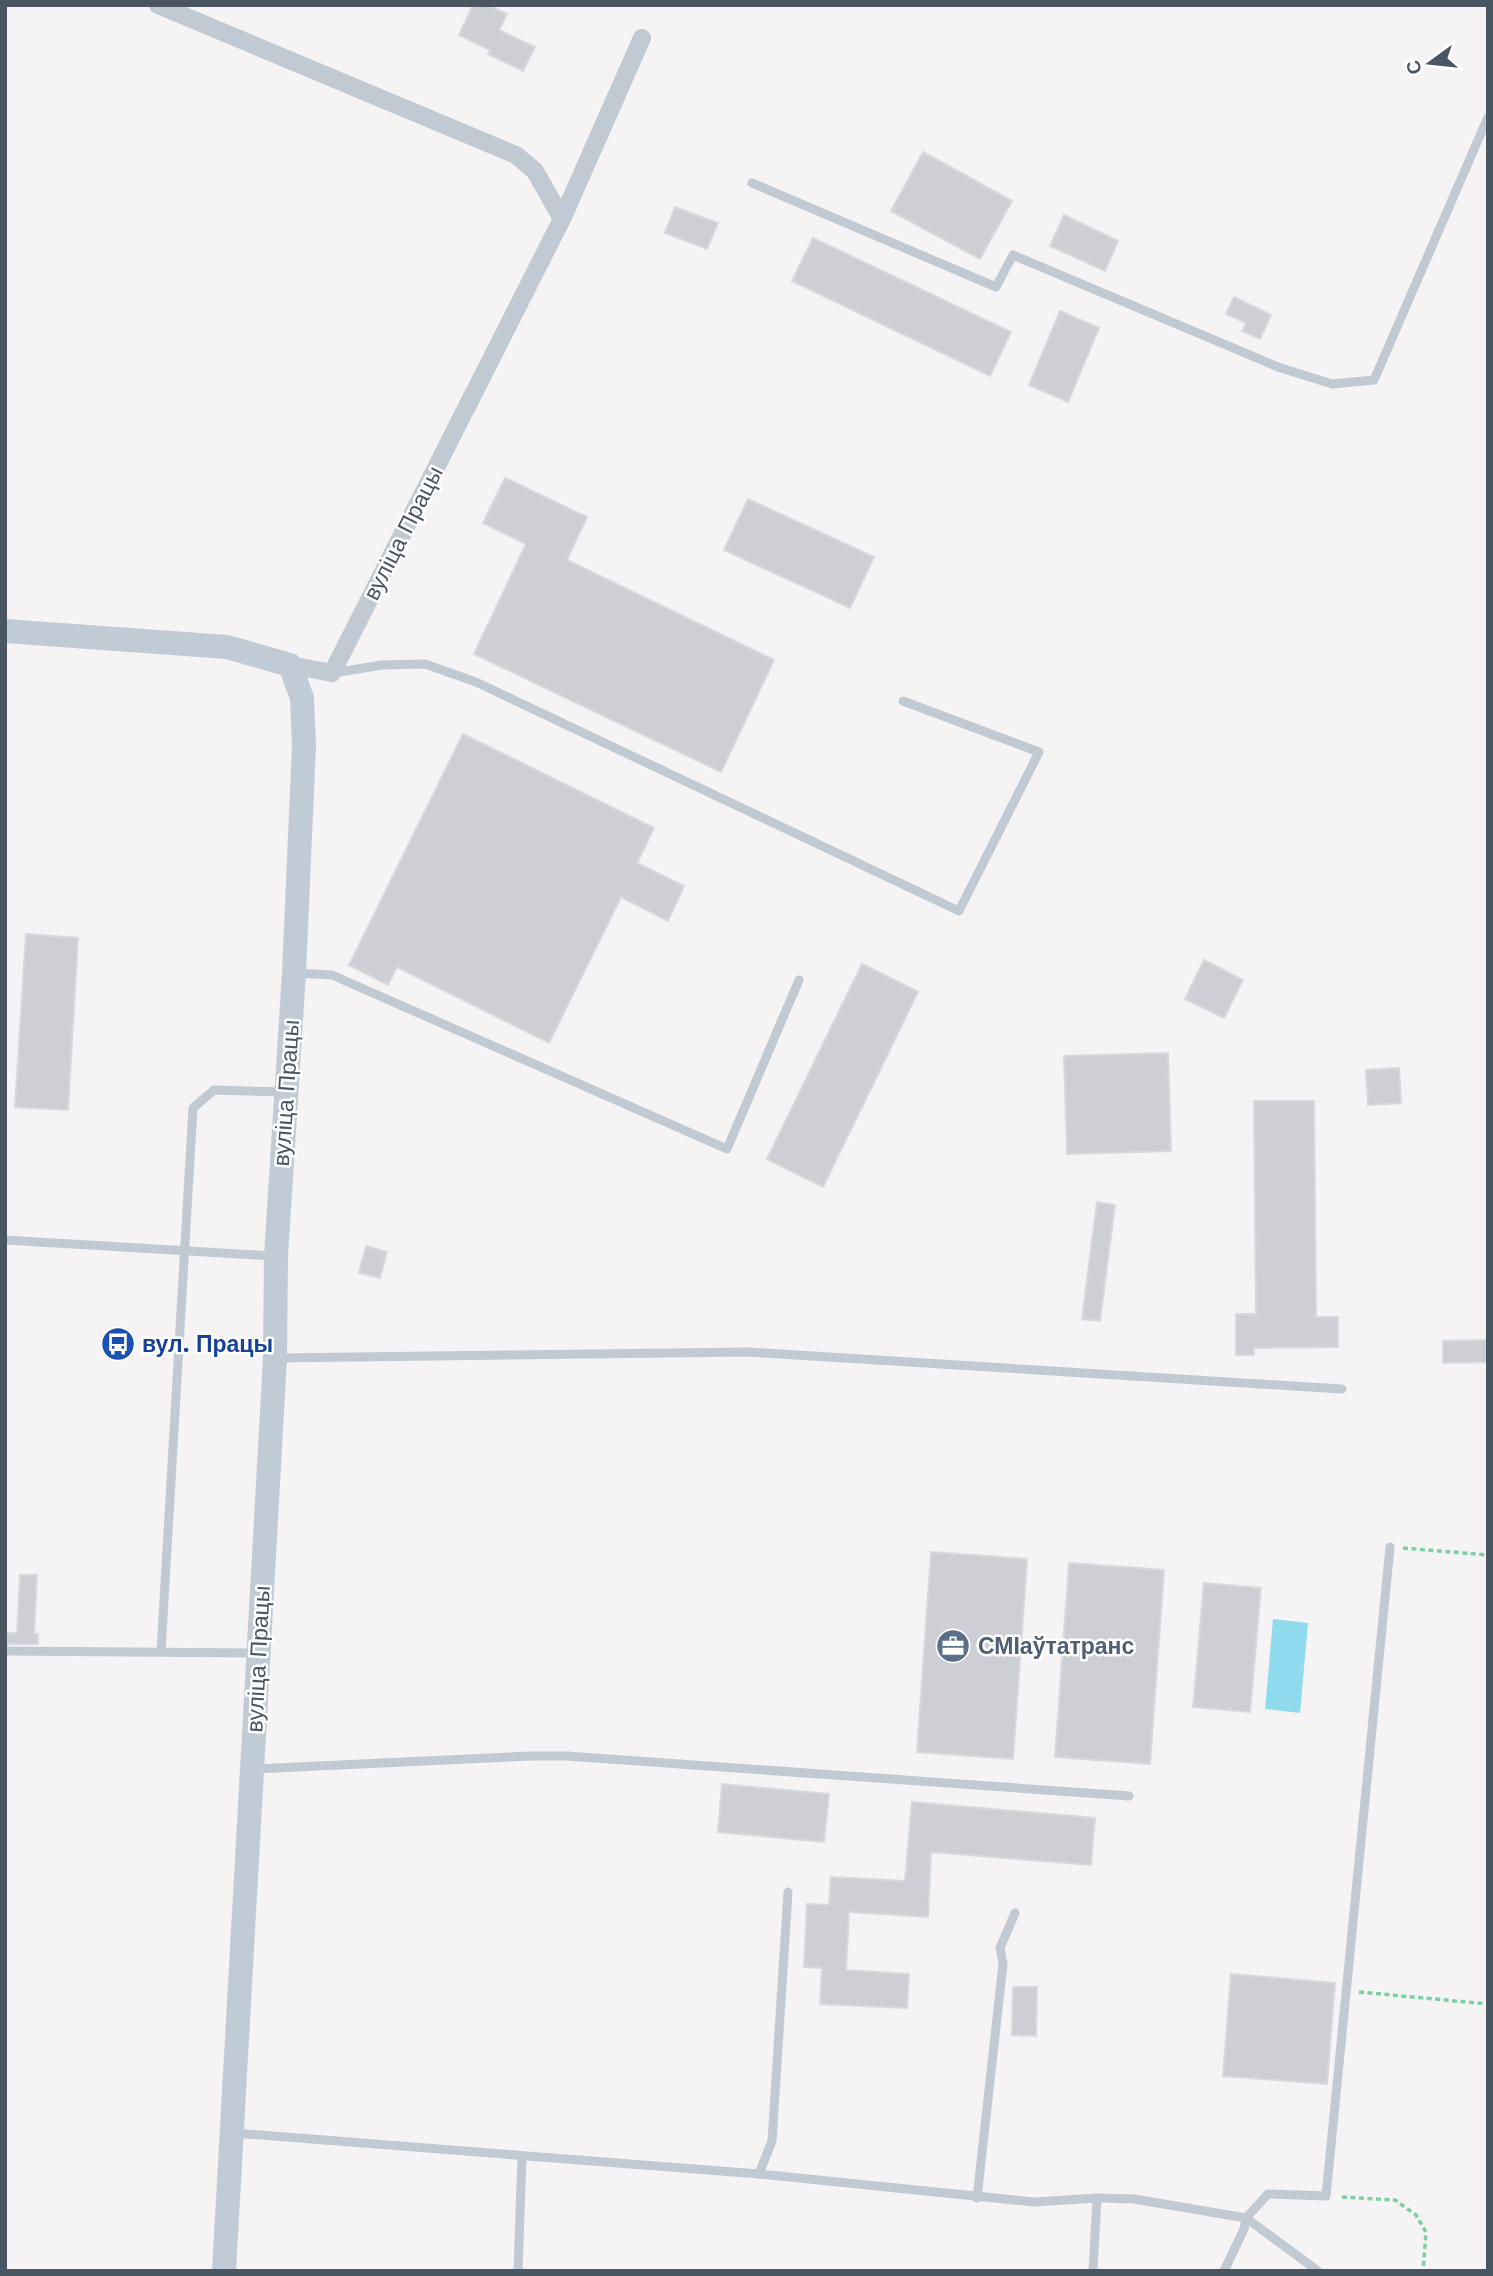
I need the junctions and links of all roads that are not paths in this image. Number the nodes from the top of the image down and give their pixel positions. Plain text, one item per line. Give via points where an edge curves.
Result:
1 (158, 5) edge
2 (642, 38) dead end
3 (1488, 117) edge
4 (752, 184) dead end
5 (562, 219) junction
6 (5, 631) edge
7 (290, 665) junction
8 (332, 673) junction
9 (903, 701) dead end
10 (294, 973) junction
11 (799, 980) dead end
12 (286, 1092) junction
13 (5, 1240) edge
14 (185, 1252) junction
15 (276, 1256) junction
16 (275, 1358) junction
17 (1342, 1389) dead end
18 (1390, 1547) road end
19 (5, 1650) edge
20 (161, 1651) junction
21 (258, 1653) junction
22 (253, 1769) junction
23 (1129, 1796) dead end
24 (788, 1892) dead end
25 (1015, 1913) dead end
26 (234, 2133) junction
27 (522, 2156) junction
28 (759, 2174) junction
29 (977, 2198) junction
30 (1097, 2198) junction
31 (1247, 2217) junction
32 (224, 2271) edge
33 (518, 2271) edge
34 (1093, 2271) edge
35 (1224, 2271) edge
36 (1318, 2271) edge

1 - 5 street via 516,155 535,171
2 - 5 street, вуліца Працы
3 - 4 lane via 1374,380 1332,384 1278,367 1013,256 996,287
5 - 8 street, вуліца Працы
6 - 7 street via 227,647
7 - 8 street
7 - 10 street, вуліца Працы via 302,698 304,746
8 - 9 lane via 425,664 476,682 959,911 1039,752
10 - 11 lane via 332,975 727,1149
10 - 12 street, вуліца Працы
12 - 14 lane via 214,1090 193,1108
12 - 15 street, вуліца Працы
13 - 14 lane
14 - 15 lane
14 - 20 lane
15 - 16 street, вуліца Працы
16 - 17 lane via 748,1352
16 - 21 street, вуліца Працы
18 - 31 lane via 1326,2196 1268,2194
19 - 20 lane
20 - 21 lane
21 - 22 street, вуліца Працы
22 - 23 lane via 567,1756
22 - 26 street, вуліца Працы
24 - 28 lane via 772,2141
25 - 29 lane via 1000,1948 1003,1964
26 - 27 lane
26 - 32 street, вуліца Працы
27 - 28 lane
27 - 33 lane
28 - 29 lane
29 - 30 lane via 1034,2203
30 - 31 lane via 1134,2199
30 - 34 lane
31 - 35 lane
31 - 36 lane

